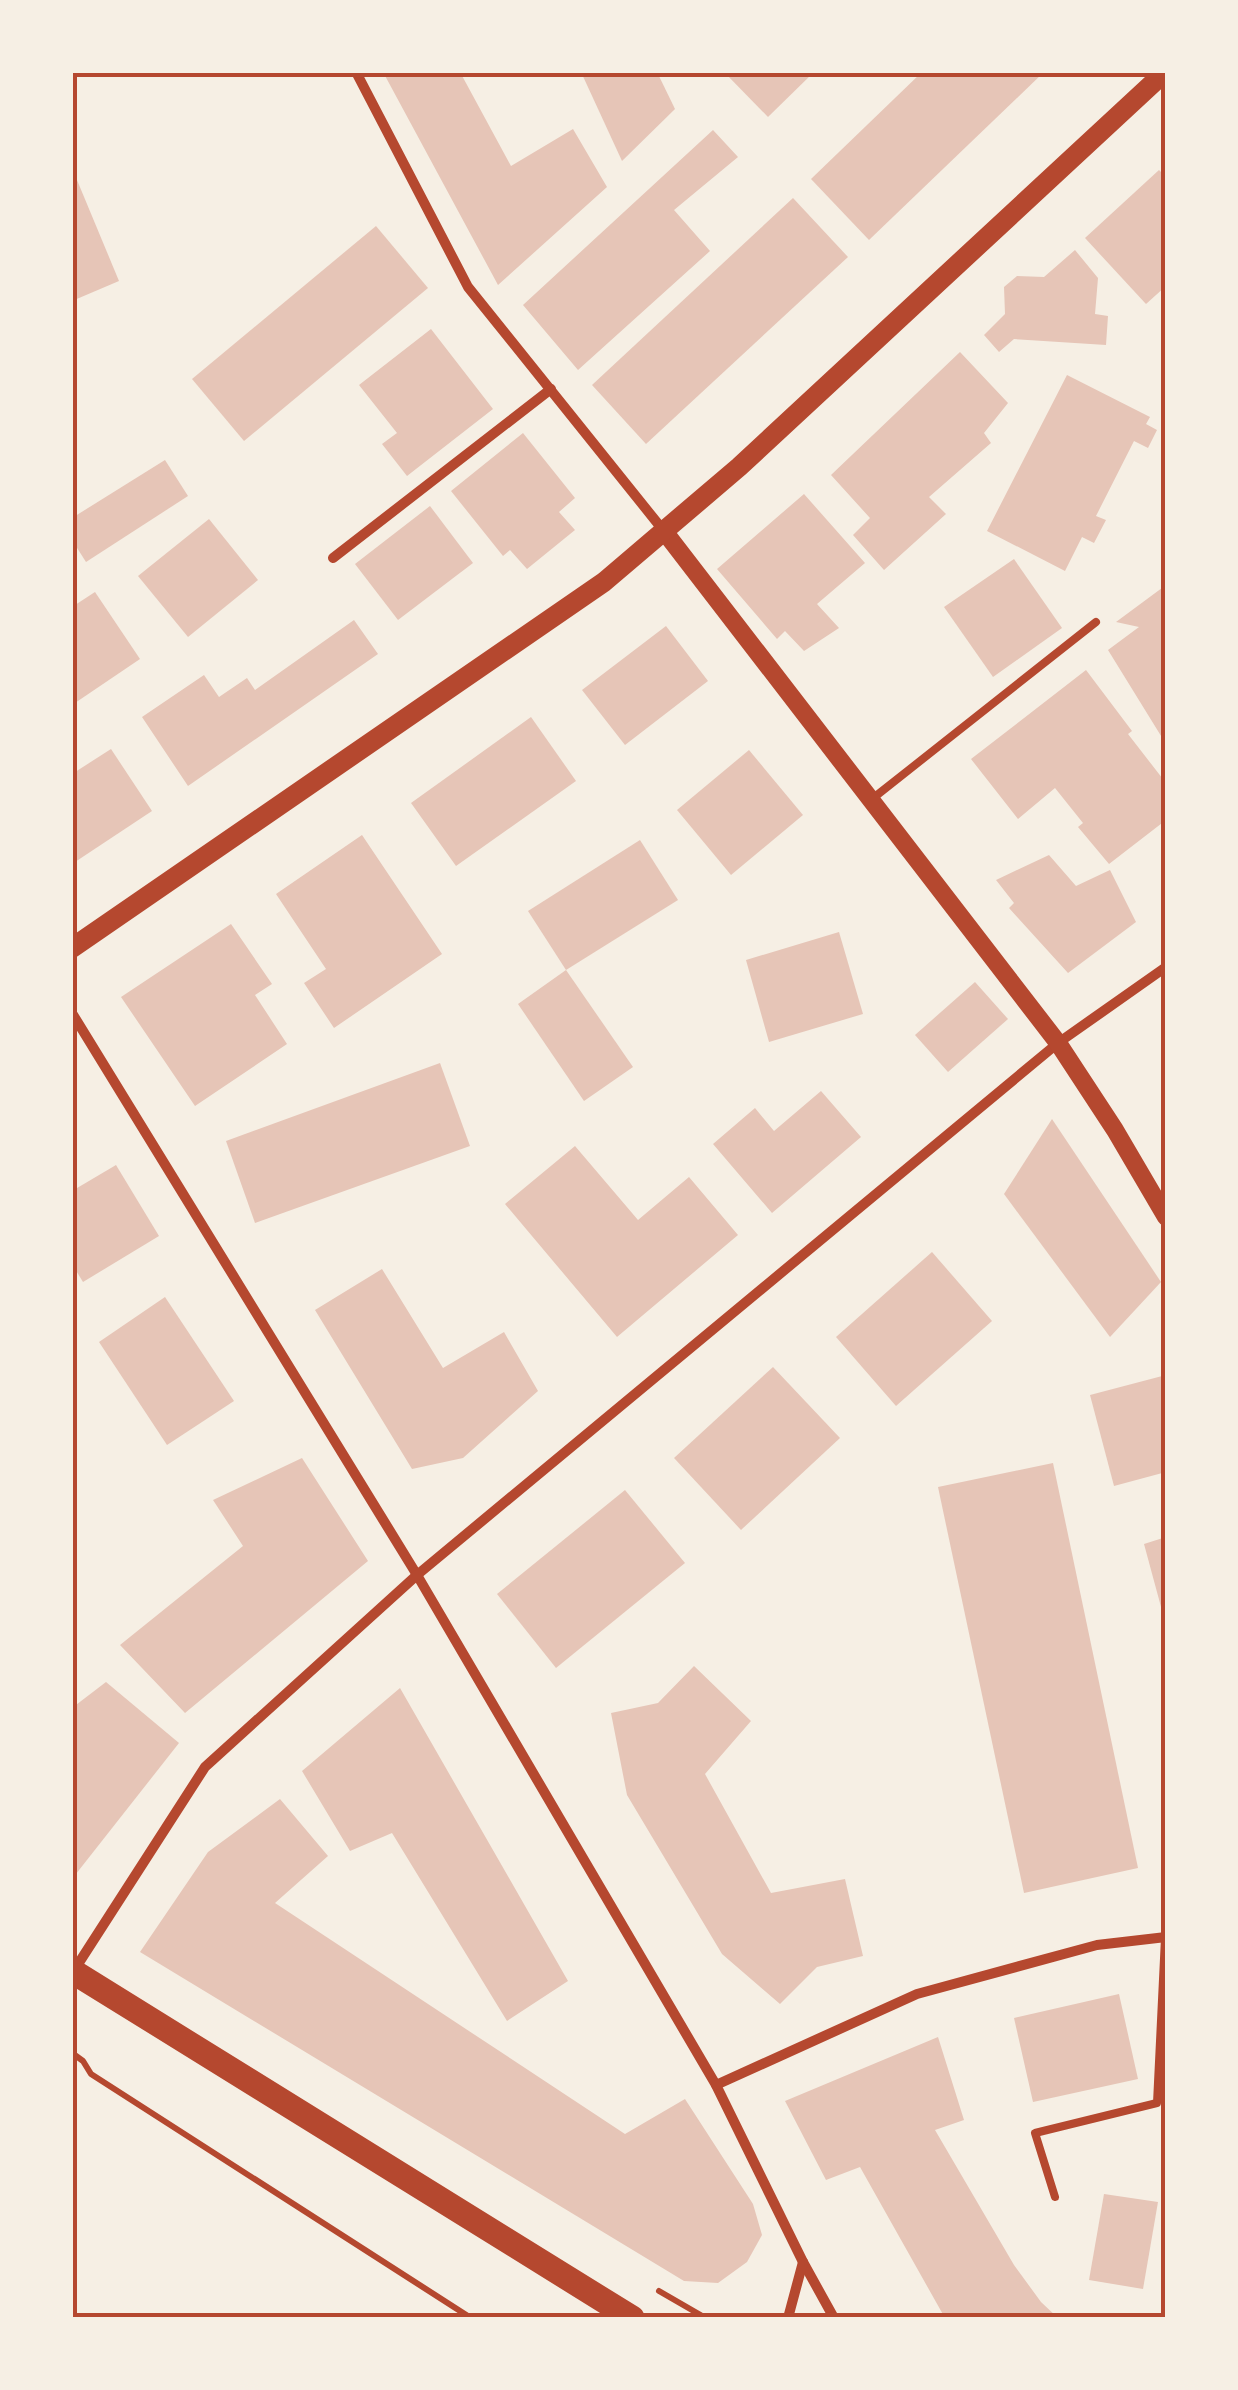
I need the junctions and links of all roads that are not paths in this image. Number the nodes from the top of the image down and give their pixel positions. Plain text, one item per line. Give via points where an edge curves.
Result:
1 (356, 72) edge
2 (1165, 72) edge
3 (551, 389) junction
4 (664, 532) junction
5 (333, 558) dead end
6 (1096, 622) dead end
7 (872, 799) junction
8 (72, 948) edge
9 (1166, 966) edge
10 (72, 1013) edge
11 (1058, 1042) junction
12 (1166, 1217) edge
13 (417, 1575) junction
14 (1165, 1938) edge
15 (73, 1972) edge
16 (716, 2085) junction
17 (1055, 2196) dead end
18 (803, 2262) junction
19 (789, 2317) edge
20 (632, 2318) edge
21 (834, 2318) edge

1 - 3 street via 468,288
2 - 4 main road
3 - 4 street
3 - 5 street
4 - 7 street
4 - 8 main road via 604,582
6 - 7 lane
7 - 11 street
9 - 11 street
10 - 13 street
11 - 12 street
11 - 13 street
13 - 15 street via 206,1767
13 - 16 street
14 - 16 street via 1097,1946 917,1994
14 - 17 lane via 1157,2103 1035,2133
15 - 20 main road
16 - 18 street
18 - 19 street
18 - 21 street

